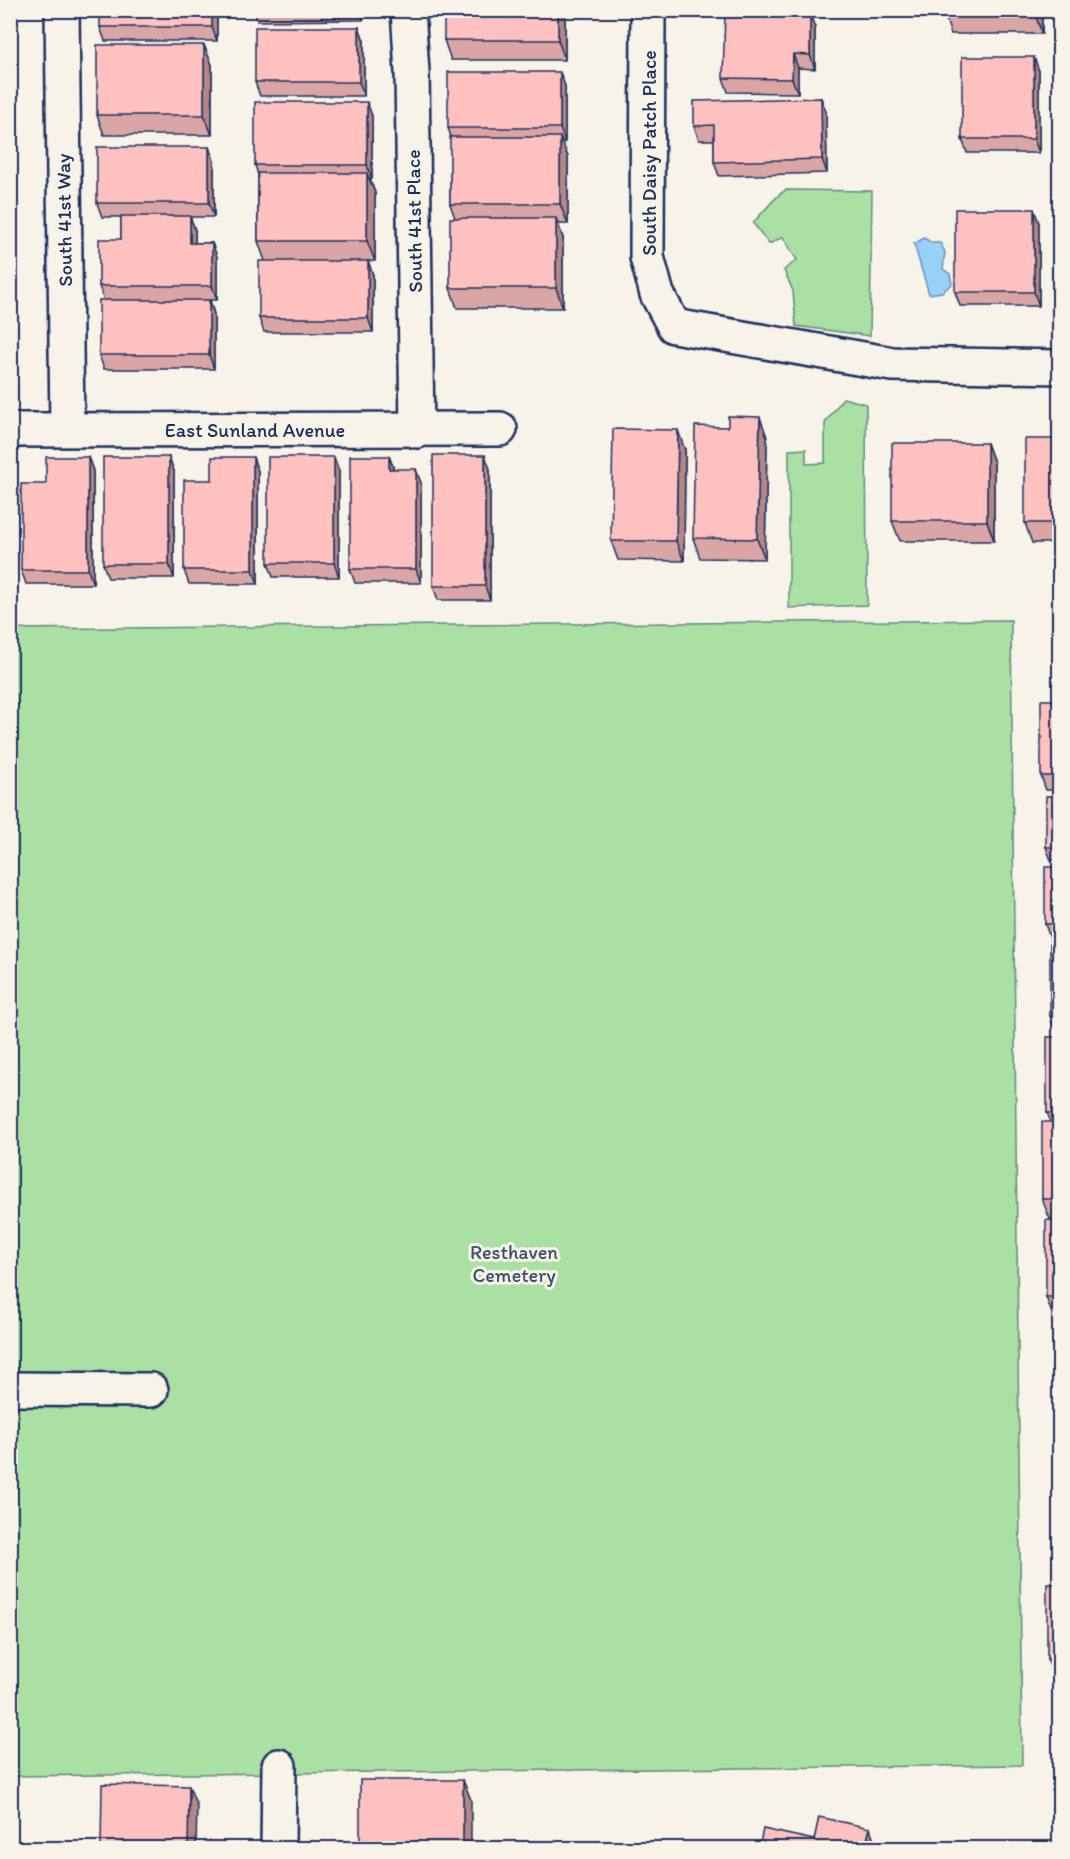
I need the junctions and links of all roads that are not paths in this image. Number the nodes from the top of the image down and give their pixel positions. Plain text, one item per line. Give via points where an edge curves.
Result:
1 (62, 10) edge
2 (408, 10) edge
3 (648, 10) edge
4 (1059, 366) edge
5 (67, 429) junction
6 (500, 429) dead end
7 (10, 430) edge
8 (417, 431) junction
9 (10, 1389) edge
10 (151, 1390) dead end
11 (279, 1766) dead end
12 (278, 1848) edge

1 - 5 street, South 41st Way
2 - 8 street, South 41st Place
3 - 4 street, South Daisy Patch Place via 647,257 657,294 674,326 892,364
5 - 7 street, East Sunland Avenue
5 - 8 street, East Sunland Avenue
6 - 8 street, East Sunland Avenue
9 - 10 street
11 - 12 street

